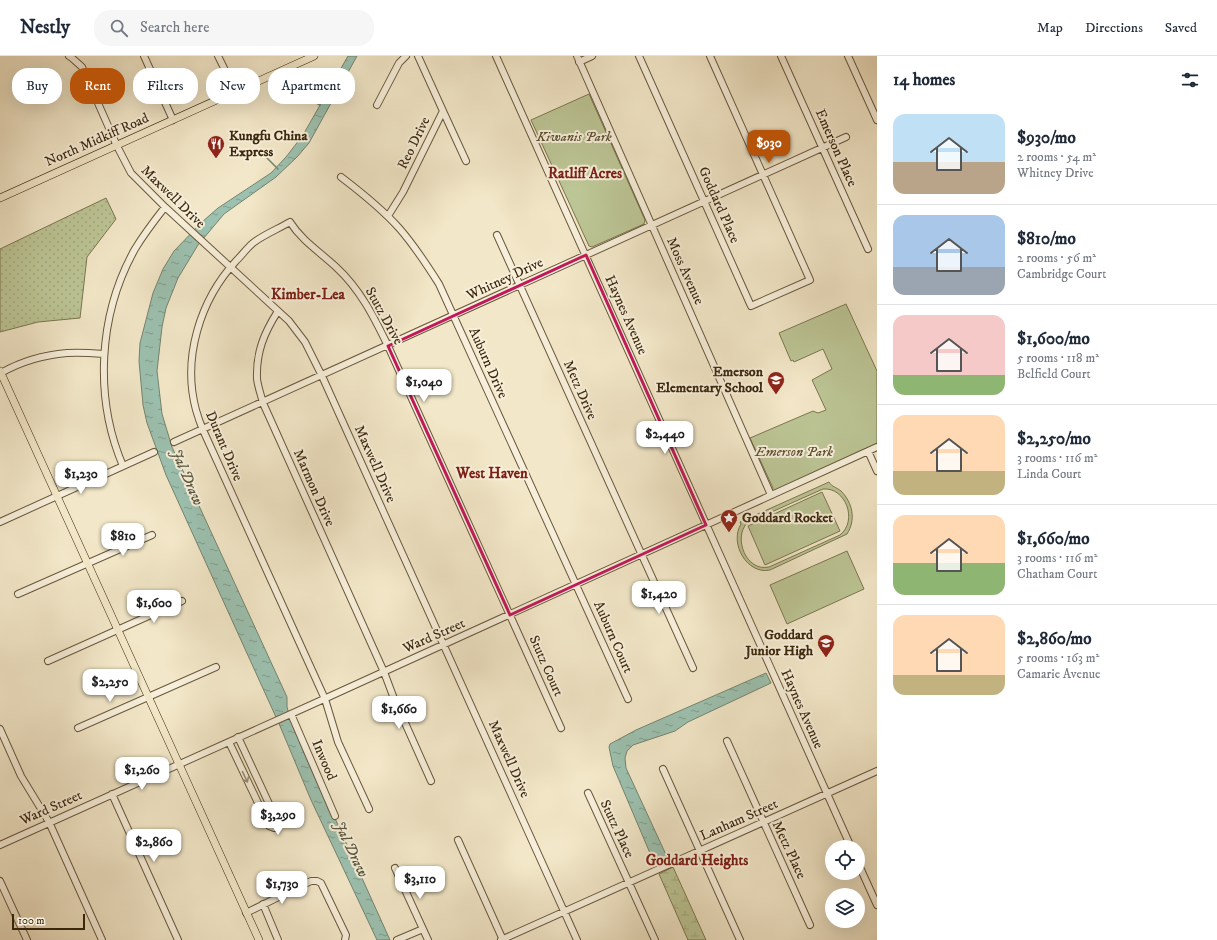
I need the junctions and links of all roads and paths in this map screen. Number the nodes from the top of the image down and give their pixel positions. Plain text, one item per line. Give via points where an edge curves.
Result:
1 (69, 56) edge
2 (144, 56) edge
3 (218, 56) edge
4 (314, 56) edge
5 (406, 56) edge
6 (418, 56) edge
7 (496, 56) edge
8 (592, 56) edge
9 (639, 56) edge
10 (710, 56) edge
11 (781, 56) edge
12 (848, 56) edge
13 (300, 59) edge
14 (578, 59) edge
15 (224, 68) dead end
16 (377, 105) dead end
17 (443, 111) junction
18 (173, 120) junction
19 (877, 120) edge
20 (846, 137) dead end
21 (116, 146) junction
22 (822, 148) junction
23 (466, 161) dead end
24 (764, 175) junction
25 (341, 177) dead end
26 (0, 198) edge
27 (705, 201) junction
28 (165, 207) junction
29 (388, 216) junction
30 (290, 222) joint
31 (652, 226) junction
32 (497, 235) dead end
33 (868, 249) dead end
34 (586, 255) junction
35 (230, 268) junction
36 (520, 285) junction
37 (278, 311) junction
38 (454, 316) junction
39 (388, 346) junction
40 (104, 354) junction
41 (0, 372) edge
42 (322, 376) junction
43 (262, 403) junction
44 (203, 430) junction
45 (174, 442) dead end
46 (877, 447) edge
47 (868, 451) junction
48 (154, 452) dead end
49 (123, 466) junction
50 (877, 471) edge
51 (771, 495) junction
52 (56, 496) junction
53 (0, 522) edge
54 (706, 525) junction
55 (152, 535) dead end
56 (641, 555) junction
57 (87, 564) junction
58 (576, 585) junction
59 (18, 594) dead end
60 (182, 601) dead end
61 (510, 615) junction
62 (118, 631) junction
63 (444, 645) junction
64 (48, 661) dead end
65 (216, 667) dead end
66 (693, 668) dead end
67 (384, 672) junction
68 (148, 698) junction
69 (324, 699) junction
70 (628, 700) dead end
71 (291, 714) junction
72 (78, 728) dead end
73 (561, 728) dead end
74 (0, 729) edge
75 (238, 737) junction
76 (727, 741) dead end
77 (228, 742) junction
78 (179, 764) junction
79 (663, 769) dead end
80 (877, 771) edge
81 (432, 781) dead end
82 (588, 793) dead end
83 (112, 794) junction
84 (827, 794) junction
85 (369, 809) dead end
86 (335, 816) dead end
87 (49, 822) junction
88 (763, 822) junction
89 (458, 840) dead end
90 (848, 840) edge
91 (0, 845) edge
92 (700, 851) junction
93 (395, 868) dead end
94 (865, 878) edge
95 (0, 881) edge
96 (629, 882) junction
97 (263, 904) junction
98 (877, 905) edge
99 (564, 912) junction
100 (246, 913) junction
101 (810, 925) dead end
102 (423, 929) junction
103 (27, 940) edge
104 (102, 940) edge
105 (178, 940) edge
106 (259, 940) edge
107 (278, 940) edge
108 (345, 940) edge
109 (397, 940) edge
110 (428, 940) edge
111 (502, 940) edge
112 (577, 940) edge
113 (655, 940) edge
114 (740, 940) edge

1 - 21 street, Maxwell Drive via 82,67
2 - 18 street
3 - 15 street
4 - 13 main road, North Midkiff Road
5 - 16 street via 399,63
6 - 17 street, Reo Drive
7 - 34 street, Haynes Avenue
8 - 14 street
9 - 27 street, Goddard Place
10 - 24 street
11 - 22 street, Emerson Place
12 - 19 street
13 - 18 main road, North Midkiff Road
14 - 31 street, Moss Avenue
17 - 23 street
17 - 29 street, Reo Drive via 403,192
18 - 21 main road, North Midkiff Road
20 - 22 street, Whitney Drive
21 - 26 main road, North Midkiff Road
21 - 28 street, Maxwell Drive via 131,174
22 - 24 street, Whitney Drive
22 - 33 street, Emerson Place
24 - 27 street, Whitney Drive
24 - 27 street, Goddard Place via 810,280 751,306
25 - 29 street, Auburn Drive
27 - 31 street, Whitney Drive
28 - 35 street, Maxwell Drive
28 - 40 street via 135,250 120,281 107,327
29 - 38 street, Auburn Drive via 426,264
30 - 35 street, Durant Drive via 253,243
30 - 39 street, Stutz Drive via 304,240 352,284 371,311
31 - 34 street, Whitney Drive
31 - 51 street, Moss Avenue
32 - 36 street, Metz Drive
34 - 36 street, Whitney Drive
34 - 54 street, Haynes Avenue
35 - 37 street, Maxwell Drive
35 - 44 street, Durant Drive via 217,284 204,308 194,343 192,388
36 - 38 street, Whitney Drive
36 - 56 street, Metz Drive
37 - 42 street, Maxwell Drive via 305,342
37 - 43 street, Marmon Drive via 266,331 258,356 257,379
38 - 39 street, Whitney Drive
38 - 58 street, Auburn Drive
39 - 42 street, Whitney Drive
39 - 61 street, Stutz Drive
40 - 41 street via 68,353 43,357
40 - 49 street via 107,410 113,439
41 - 52 main road
42 - 43 street, Whitney Drive
42 - 63 street, Maxwell Drive
43 - 44 street, Whitney Drive
43 - 67 street, Marmon Drive
44 - 45 street, Whitney Drive
44 - 69 street, Durant Drive
46 - 47 street, Ward Street
47 - 50 street
47 - 51 street, Ward Street
48 - 49 street
49 - 52 street
51 - 54 street, Ward Street
52 - 53 street
52 - 57 main road
54 - 56 street, Ward Street
54 - 84 street, Haynes Avenue
55 - 57 street
56 - 58 street, Ward Street
56 - 66 street, Metz Drive
57 - 59 street
57 - 62 main road
58 - 61 street, Ward Street
58 - 70 street, Auburn Court
60 - 62 street
61 - 63 street, Ward Street
61 - 73 street, Stutz Court
62 - 64 street via 110,632
62 - 68 main road
63 - 67 street, Ward Street
63 - 99 street, Maxwell Drive
65 - 68 street
67 - 69 street, Ward Street
67 - 81 street, Marmon Drive
68 - 72 street
68 - 78 main road
69 - 71 street, Ward Street
69 - 85 street, Durant Drive via 338,742
71 - 75 street, Ward Street
71 - 86 street, Inwood
74 - 87 street via 21,776
75 - 77 street, Ward Street
77 -> 75 street via 268,826 274,828 277,821
76 - 88 street, Metz Place
77 - 78 street, Ward Street
78 - 83 street, Ward Street
78 - 100 main road
79 - 92 street
80 - 84 street, Lanham Street
82 - 96 street, Stutz Place
83 - 87 street, Ward Street
83 - 105 street
84 - 88 street, Lanham Street
84 - 90 street, Haynes Avenue
87 - 91 street, Ward Street
87 - 104 street
88 - 92 street, Lanham Street
88 - 101 street, Metz Place
89 - 111 street
92 - 96 street, Lanham Street
92 - 114 street
93 - 102 street
94 - 98 street
95 - 103 street
96 - 99 street, Lanham Street
96 - 113 street, Stutz Place
97 - 100 street
97 - 107 street
97 - 108 street via 317,880 321,883 346,935
99 - 111 street, Lanham Street
99 - 112 street, Maxwell Drive
100 - 106 main road
102 - 109 street
102 - 110 street

